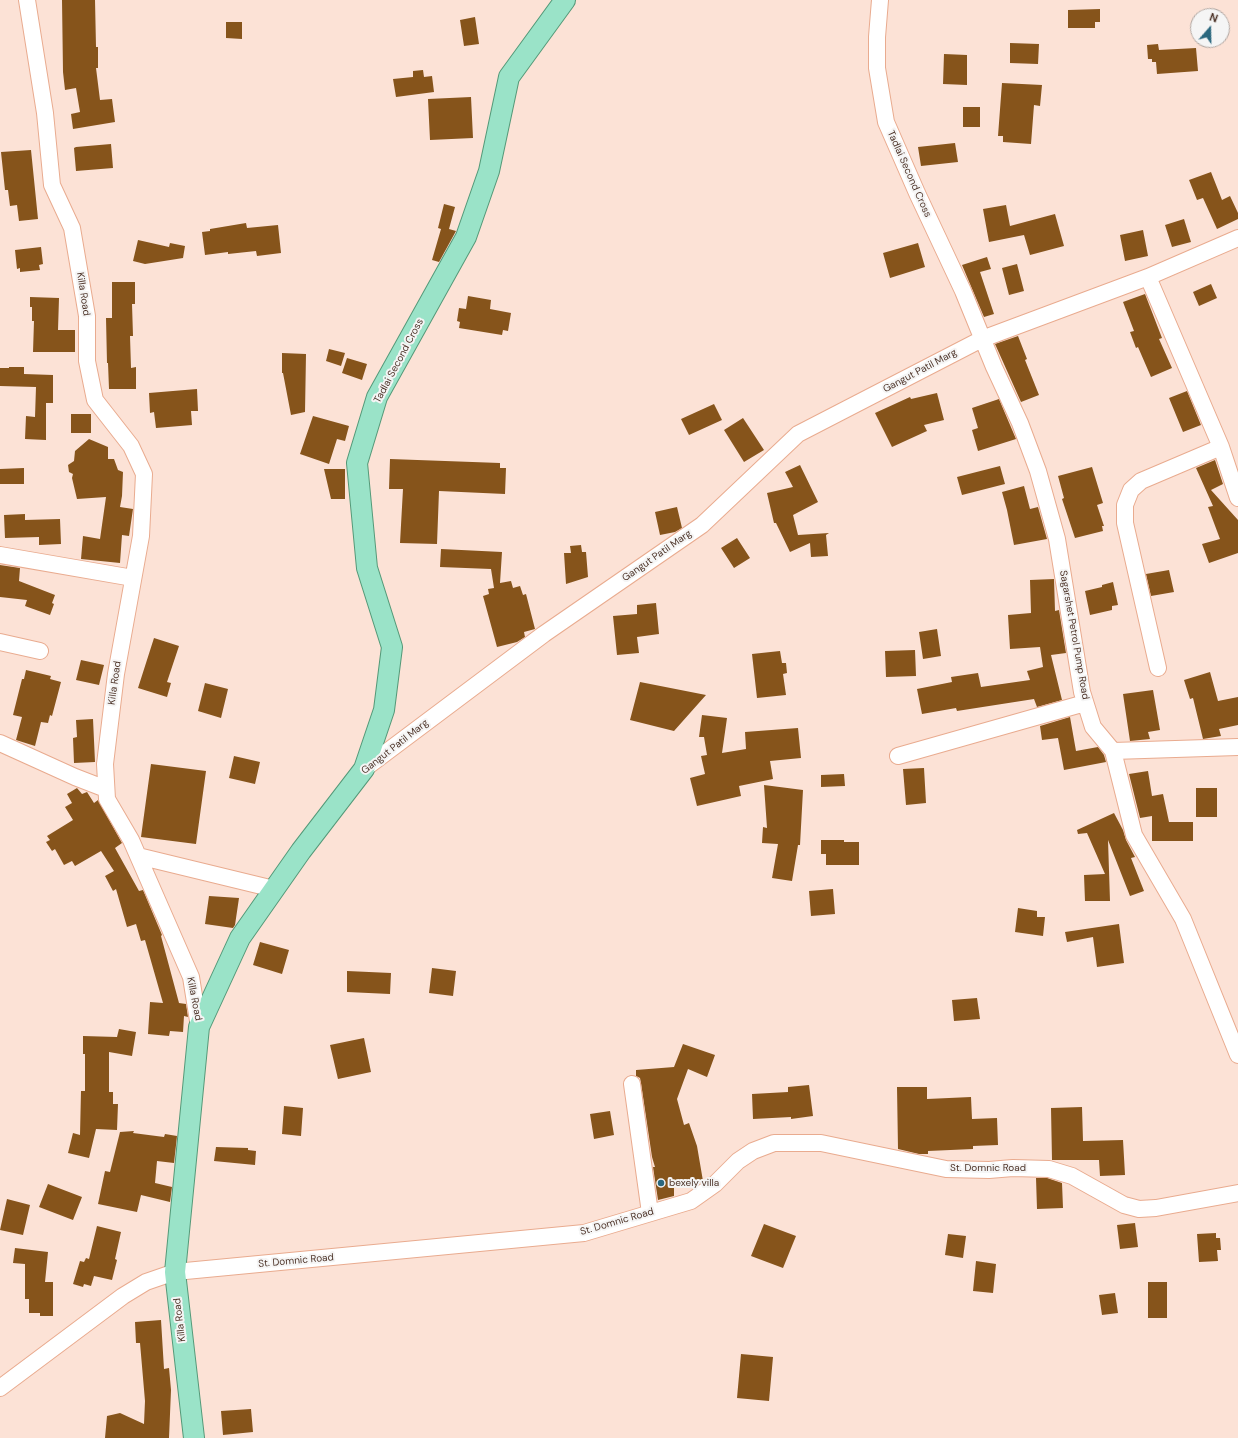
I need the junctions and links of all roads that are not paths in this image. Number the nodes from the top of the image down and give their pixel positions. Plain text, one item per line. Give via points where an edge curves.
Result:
1 (27, 0) edge
2 (565, 0) edge
3 (880, 0) edge
4 (1238, 238) edge
5 (1148, 277) junction
6 (982, 339) junction
7 (1221, 447) junction
8 (1238, 498) edge
9 (0, 555) edge
10 (133, 578) junction
11 (0, 642) edge
12 (40, 651) dead end
13 (1158, 668) dead end
14 (1085, 703) junction
15 (0, 743) edge
16 (1238, 747) edge
17 (1113, 751) junction
18 (898, 756) dead end
19 (364, 769) junction
20 (106, 790) junction
21 (138, 856) junction
22 (274, 889) junction
23 (199, 1027) junction
24 (1238, 1055) edge
25 (632, 1084) dead end
26 (1238, 1193) edge
27 (650, 1213) junction
28 (175, 1272) junction
29 (0, 1388) edge
30 (194, 1438) edge

1 - 10 street, Killa Road via 45,113 52,185 72,228 88,316 87,360 95,400 131,446 144,474 141,536
2 - 19 main road, Tadlai Second Cross via 509,77 489,171 466,237 378,397 357,463 367,568 392,647 384,710
3 - 6 street, Tadlai Second Cross via 877,68 886,122
4 - 5 street, Gangut Patil Marg
5 - 6 street, Gangut Patil Marg
5 - 7 street
6 - 14 street, Sagarshet Petrol Pump Road via 1020,423 1038,471 1057,539
6 - 19 street, Gangut Patil Marg via 798,434 702,525 544,634
7 - 8 street
7 - 13 street via 1141,481 1131,490 1125,505 1125,523
9 - 10 street
10 - 20 street, Killa Road via 104,764
11 - 12 street
14 - 17 street, Sagarshet Petrol Pump Road via 1093,727
14 - 18 street
15 - 20 street
16 - 17 street
17 - 24 street, Sagarshet Petrol Pump Road via 1134,835 1183,919
19 - 22 main road, Gangut Patil Marg
20 - 21 street, Killa Road via 107,799
21 - 22 street
21 - 23 street, Killa Road via 191,977
22 - 23 main road, Gangut Patil Marg via 240,938
23 - 28 main road, Killa Road
25 - 27 street
26 - 27 street, St. Domnic Road via 1139,1209 1124,1205 1072,1176 1049,1169 946,1169 821,1142 774,1143 753,1151 738,1161 715,1184 691,1201
27 - 28 street, St. Domnic Road via 584,1233
28 - 29 street, St. Domnic Road via 146,1282 123,1296
28 - 30 main road, Killa Road

